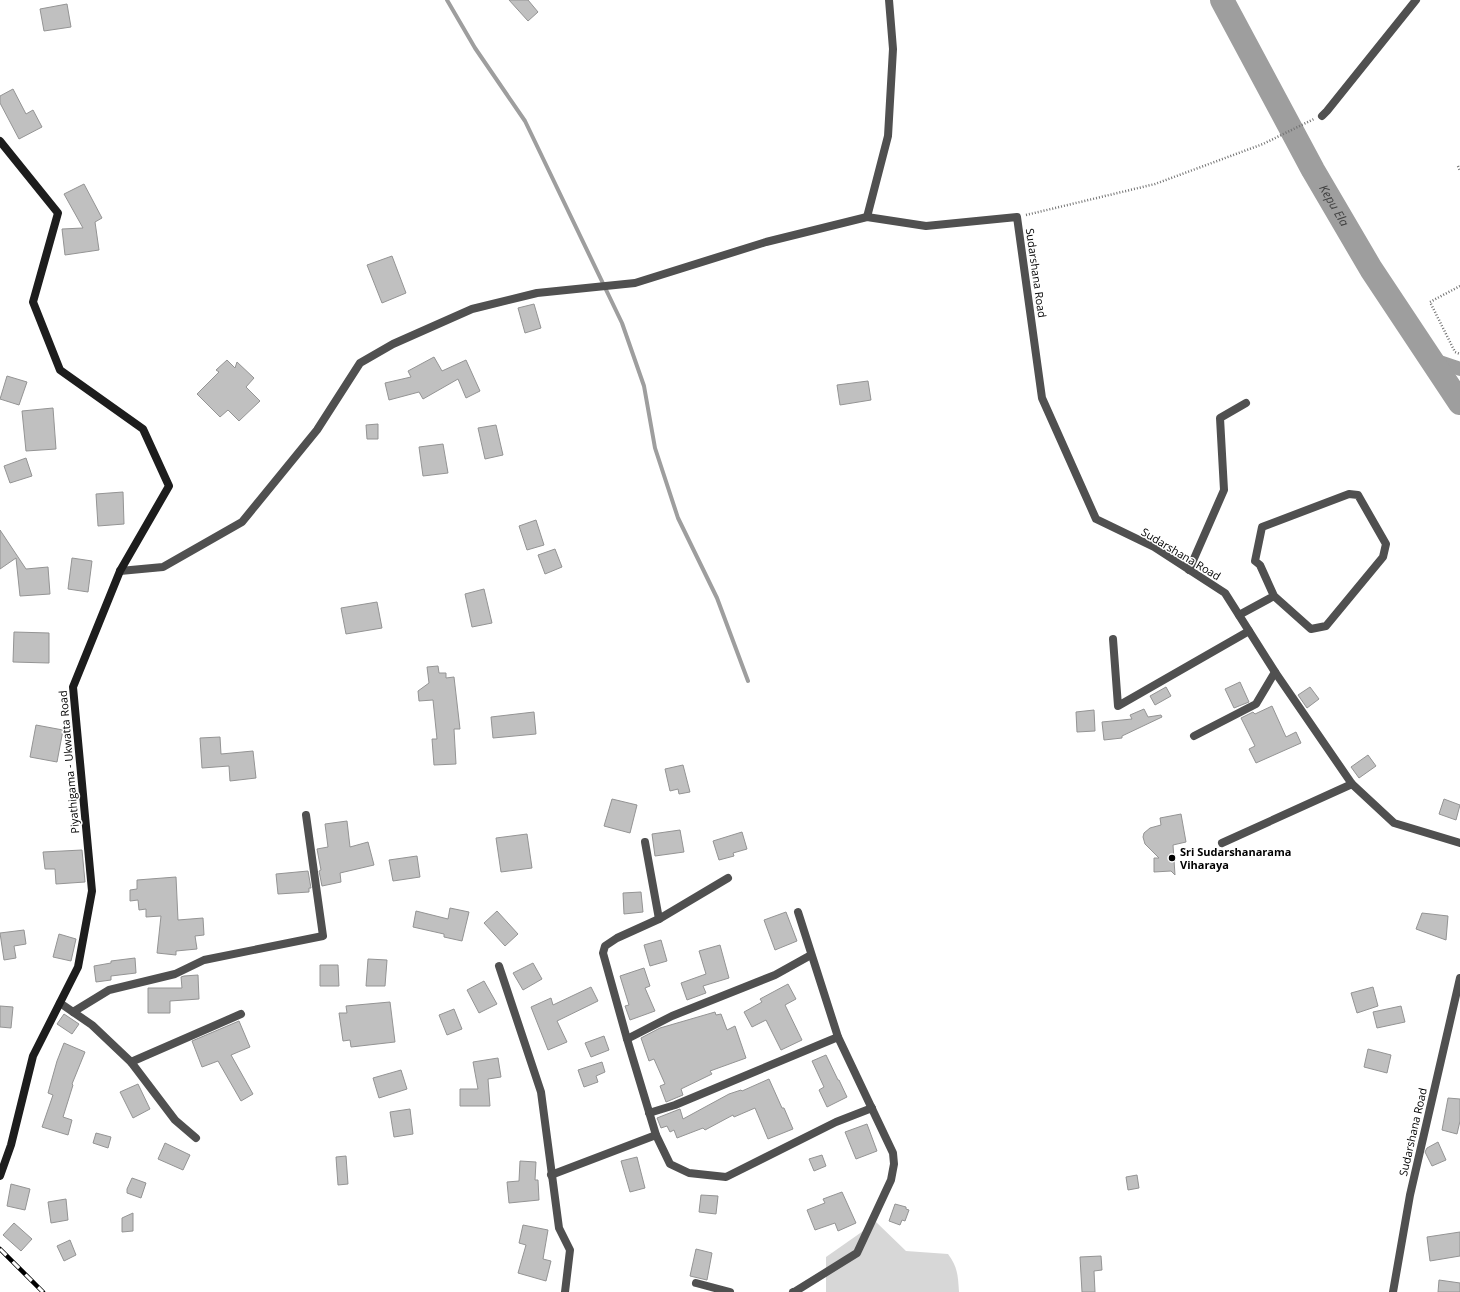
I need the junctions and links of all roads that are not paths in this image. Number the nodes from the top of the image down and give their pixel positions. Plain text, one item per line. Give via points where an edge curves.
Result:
1 (889, 0) edge
2 (1416, 0) edge
3 (1322, 116) road end
4 (0, 141) edge
5 (867, 217) junction
6 (1246, 403) dead end
7 (1189, 570) junction
8 (120, 571) junction
9 (1274, 596) junction
10 (1239, 615) junction
11 (1249, 632) junction
12 (1113, 639) dead end
13 (1276, 672) junction
14 (1194, 736) dead end
15 (1352, 784) junction
16 (306, 815) dead end
17 (645, 842) dead end
18 (1222, 843) dead end
19 (1460, 843) edge
20 (728, 878) dead end
21 (798, 912) dead end
22 (659, 919) junction
23 (811, 955) junction
24 (499, 966) dead end
25 (1460, 978) edge
26 (60, 1003) junction
27 (73, 1012) junction
28 (241, 1014) dead end
29 (838, 1037) junction
30 (627, 1039) junction
31 (131, 1062) junction
32 (872, 1108) junction
33 (649, 1113) junction
34 (656, 1135) junction
35 (196, 1138) dead end
36 (551, 1175) junction
37 (0, 1176) edge
38 (696, 1283) dead end
39 (565, 1292) edge
40 (730, 1292) edge
41 (793, 1292) edge
42 (1393, 1292) edge

1 - 5 street via 893,49 888,136
2 - 3 street
4 - 8 street, Piyathigama - Ukwatta Road via 58,213 33,302 60,370 143,429 169,486
5 - 7 street, Sudarshana Road via 926,226 1017,217 1042,398 1096,519 1154,547
5 - 8 street via 766,242 635,283 537,294 472,309 393,344 360,363 317,430 242,522 163,567
6 - 7 street via 1220,418 1224,490
7 - 10 street, Sudarshana Road via 1225,593
8 - 26 street, Piyathigama - Ukwatta Road via 73,687 92,891 78,967
9 - 9 street via 1260,565 1255,561 1262,527 1350,494 1358,495 1386,544 1383,556 1326,626 1310,628
9 - 10 street
10 - 11 street, Sudarshana Road
11 - 12 street via 1118,706
11 - 13 street, Sudarshana Road
13 - 14 street via 1256,704
13 - 15 street, Sudarshana Road
15 - 18 street
15 - 19 street, Sudarshana Road via 1394,823
16 - 27 street via 323,936 204,960 175,974 109,990
17 - 22 street
20 - 22 street
21 - 23 street
22 - 30 street via 617,938 605,946 603,953
23 - 29 street
23 - 30 street via 775,975 672,1016
24 - 36 street via 541,1092
25 - 42 street, Sudarshana Road via 1410,1194
26 - 27 street
26 - 37 street, Piyathigama - Ukwatta Road via 33,1056 11,1145
27 - 31 street via 92,1025
28 - 31 street
29 - 32 street
29 - 33 street via 675,1106
30 - 33 street
31 - 35 street via 175,1120
32 - 34 street via 836,1122 726,1177 689,1173 670,1164
32 - 41 street via 893,1153 891,1180 857,1253
33 - 34 street
34 - 36 street
36 - 39 street via 559,1228 570,1250
38 - 40 street

